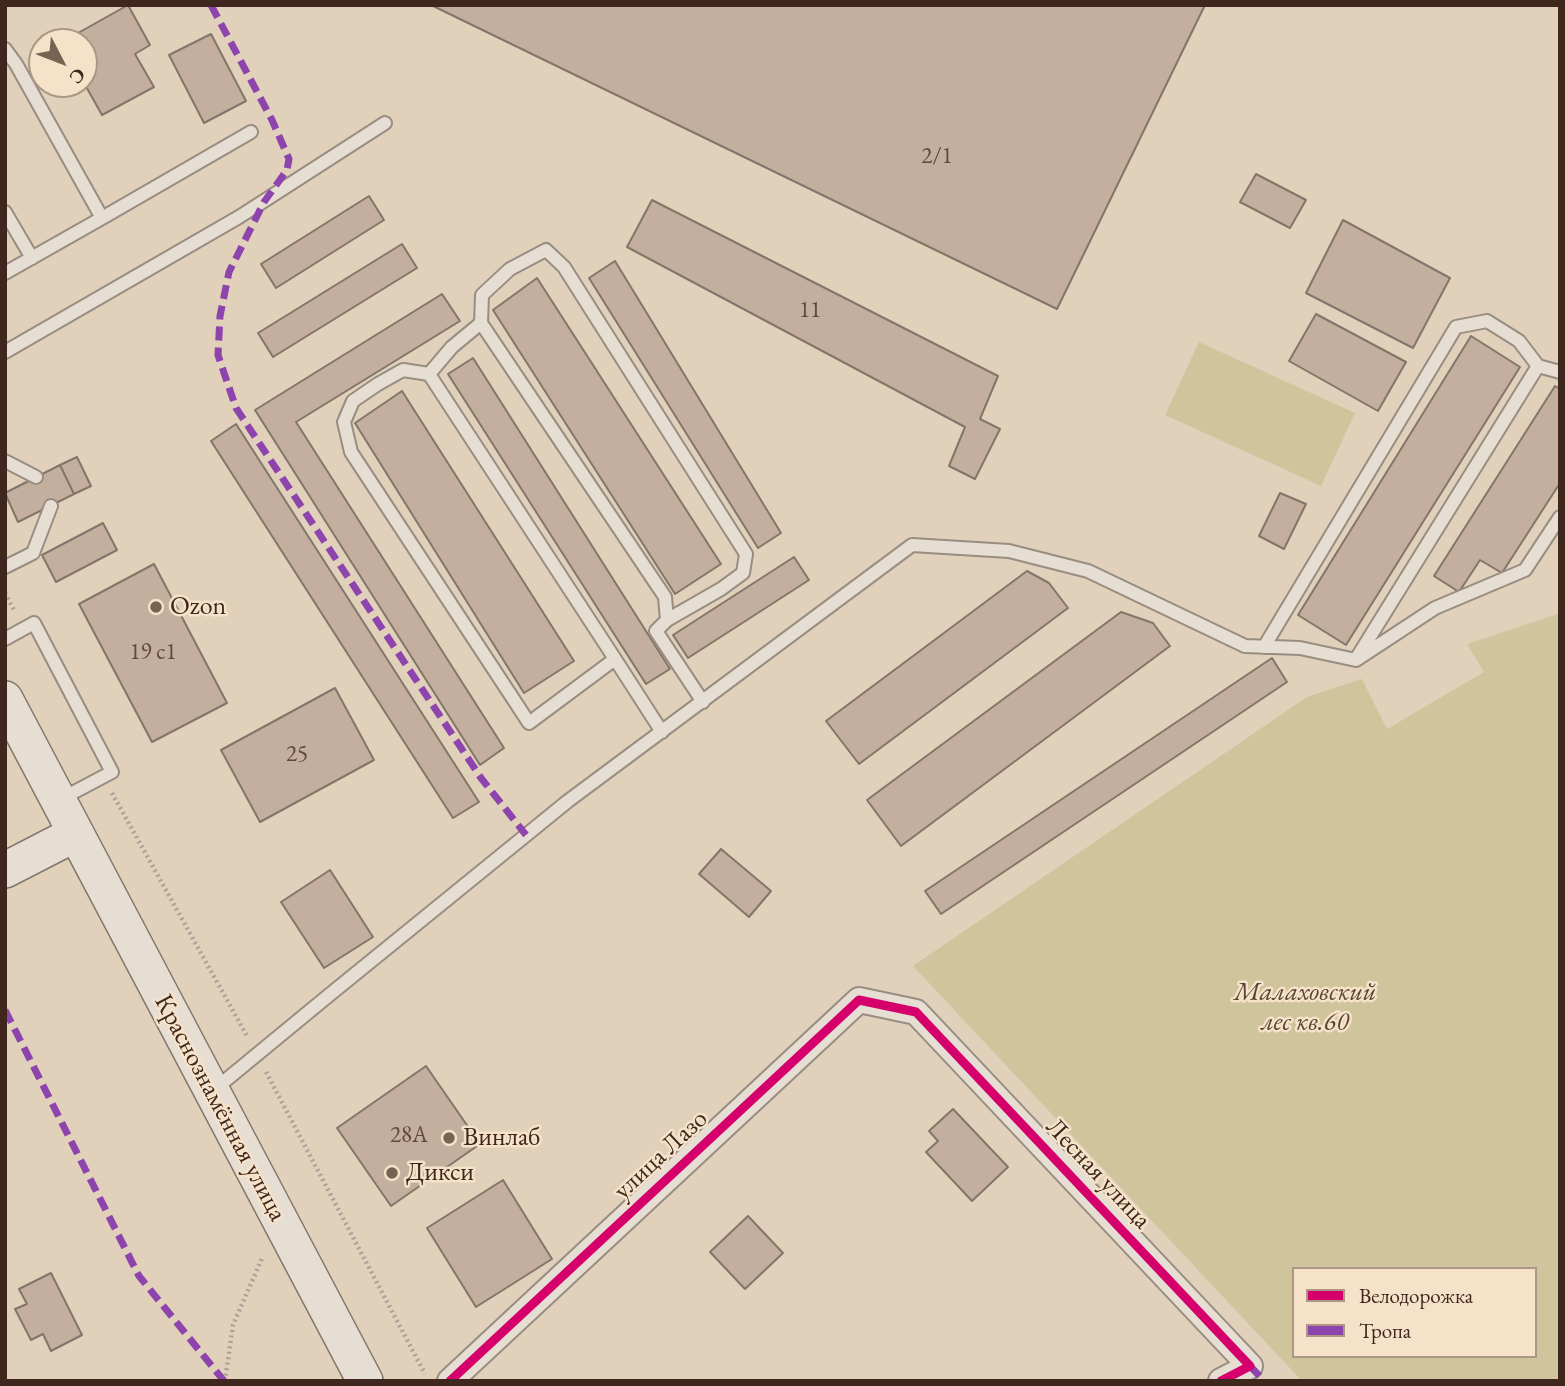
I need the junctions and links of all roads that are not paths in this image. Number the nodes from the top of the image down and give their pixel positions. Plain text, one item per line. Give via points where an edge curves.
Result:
1 (5, 49) edge
2 (385, 123) dead end
3 (251, 132) dead end
4 (5, 212) edge
5 (102, 218) junction
6 (32, 258) junction
7 (5, 273) edge
8 (481, 323) junction
9 (5, 352) edge
10 (1538, 366) junction
11 (1560, 372) edge
12 (429, 374) junction
13 (5, 461) edge
14 (36, 477) dead end
15 (51, 506) dead end
16 (1560, 517) edge
17 (5, 567) edge
18 (667, 620) junction
19 (5, 639) edge
20 (1264, 646) junction
21 (615, 659) junction
22 (1356, 660) junction
23 (5, 699) edge
24 (703, 702) junction
25 (662, 732) junction
26 (58, 800) junction
27 (75, 834) junction
28 (5, 870) edge
29 (916, 1012) joint
30 (212, 1092) junction
31 (365, 1381) edge
32 (450, 1381) edge
33 (1221, 1381) edge

1 - 5 lane
2 - 9 lane via 239,217
3 - 5 lane
4 - 6 lane
5 - 6 lane
6 - 7 lane
8 - 12 lane
8 - 18 lane via 665,597
8 - 18 lane via 482,295 510,269 547,250 564,267 739,542 746,554 743,573
10 - 11 lane
10 - 20 lane via 1519,341 1487,321 1456,327
10 - 22 lane
12 - 21 lane
12 - 21 lane via 403,370 353,401 344,422 351,452 529,723
13 - 14 lane
15 - 17 lane via 33,553
16 - 22 lane via 1525,570 1435,608
18 - 24 lane via 656,631
19 - 26 lane via 34,624 112,772
20 - 22 lane
20 - 24 lane via 1245,646 1088,571 1009,551 912,545
21 - 25 lane
23 - 26 main road, Краснознамённая улица
24 - 25 lane
25 - 30 lane via 568,801
26 - 27 main road, Краснознамённая улица
27 - 28 main road
27 - 30 main road, Краснознамённая улица
29 - 32 street, улица Лазо via 859,1000
29 - 33 street, Лесная улица via 1251,1366
30 - 31 main road, Краснознамённая улица

